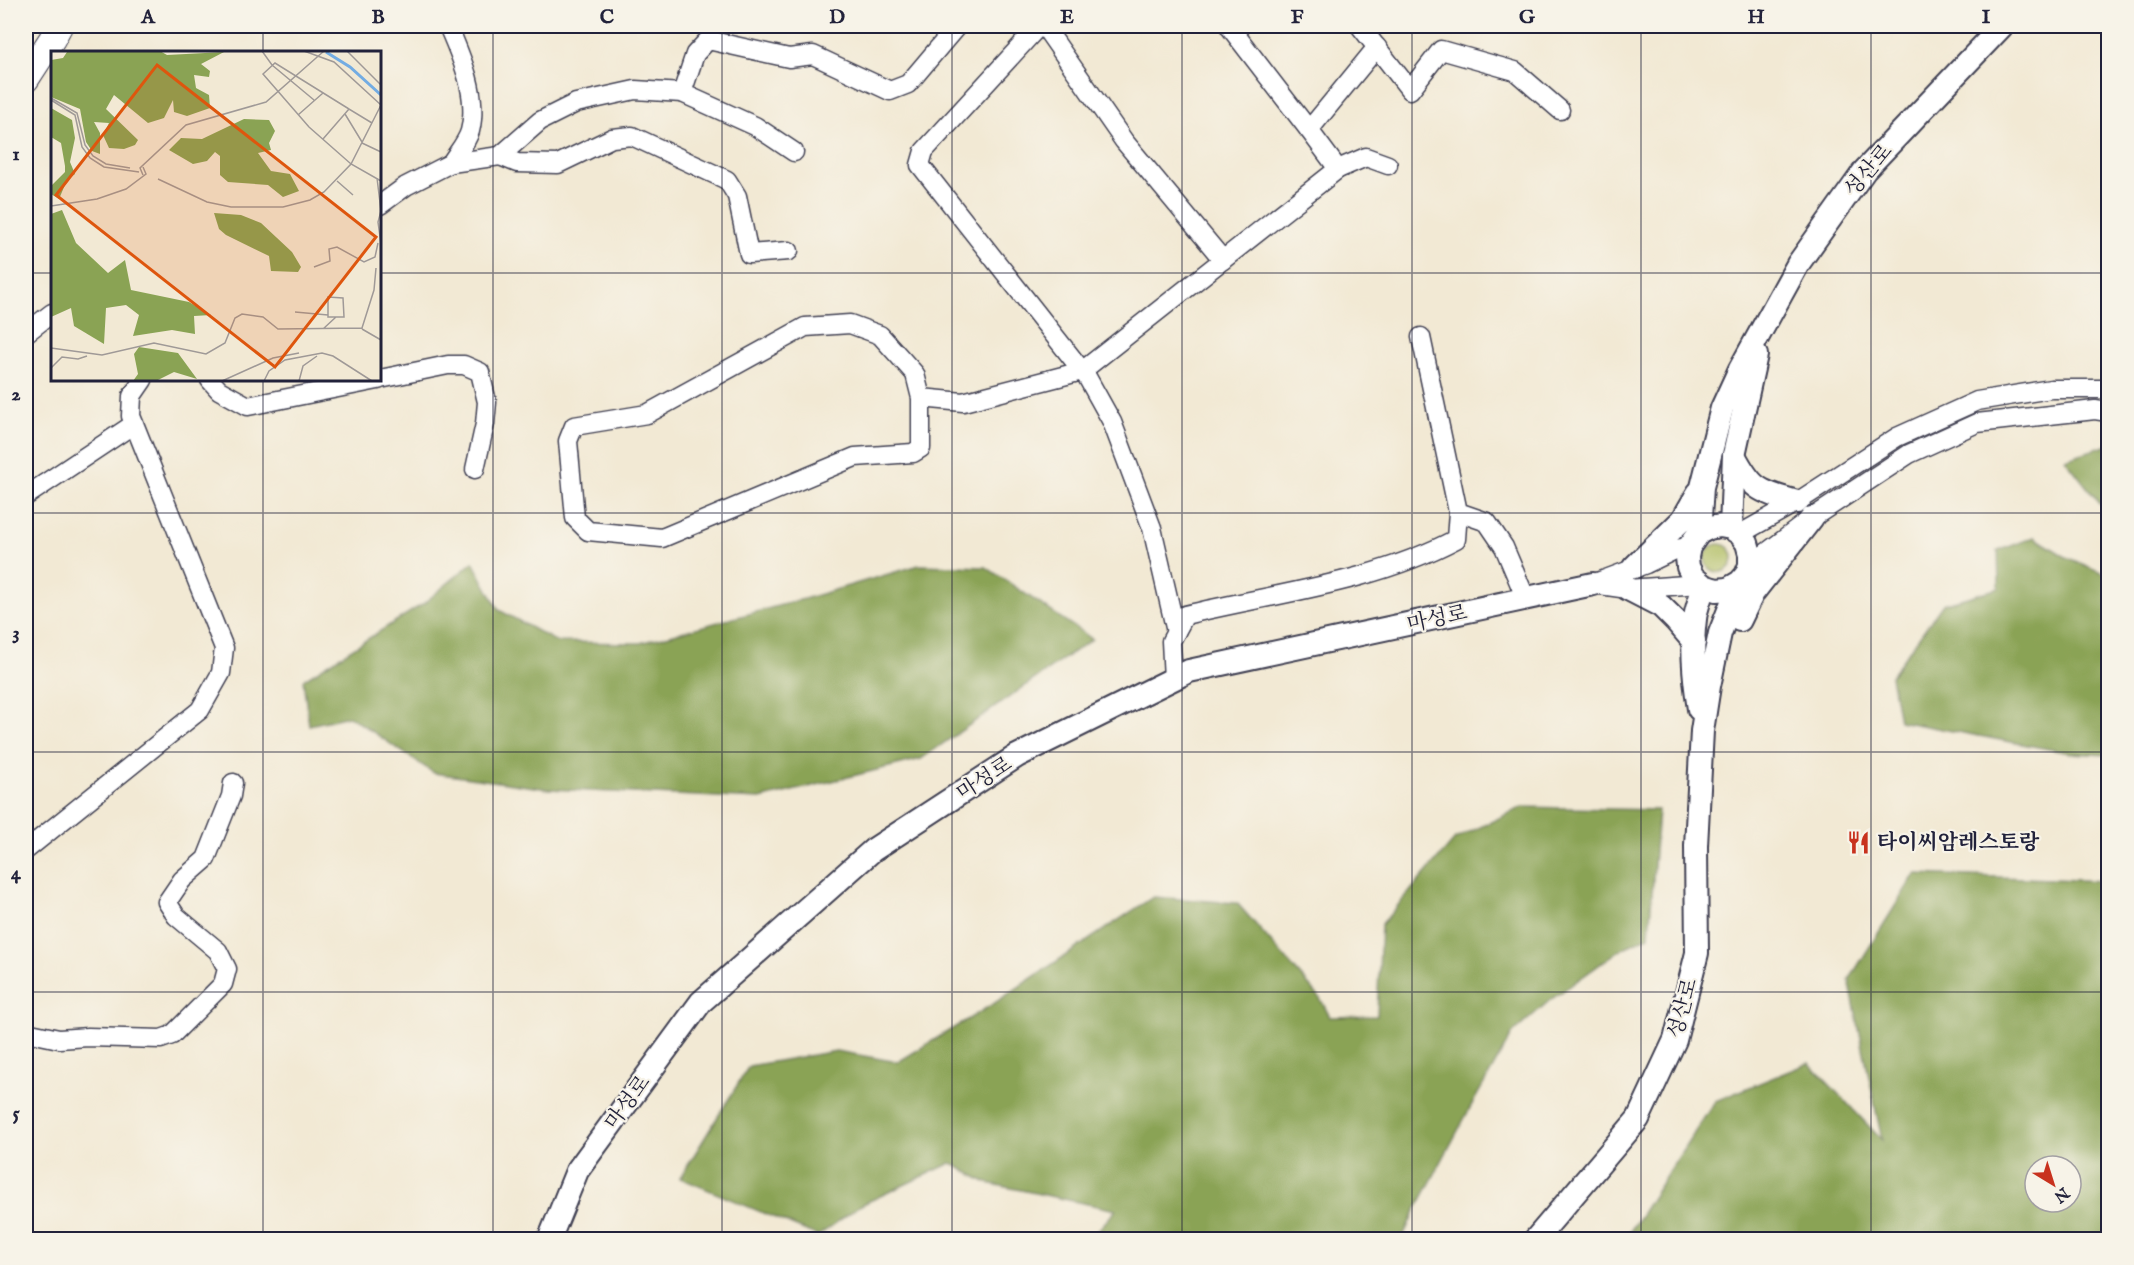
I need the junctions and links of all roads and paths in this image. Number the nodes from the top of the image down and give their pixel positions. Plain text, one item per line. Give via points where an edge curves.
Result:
1 (59, 26) edge
2 (448, 26) edge
3 (957, 26) edge
4 (1039, 26) edge
5 (1044, 26) edge
6 (1228, 26) edge
7 (1360, 26) edge
8 (2002, 26) edge
9 (1377, 47) junction
10 (26, 79) edge
11 (682, 93) junction
12 (1560, 110) dead end
13 (1309, 130) junction
14 (794, 152) dead end
15 (500, 156) junction
16 (450, 163) junction
17 (1388, 165) dead end
18 (1338, 169) junction
19 (381, 204) edge
20 (789, 250) dead end
21 (1222, 260) junction
22 (51, 314) edge
23 (26, 333) edge
24 (1760, 334) junction
25 (1421, 337) dead end
26 (1082, 371) junction
27 (381, 379) edge
28 (142, 381) edge
29 (211, 381) edge
30 (369, 381) edge
31 (2109, 389) edge
32 (921, 398) junction
33 (2109, 412) edge
34 (134, 424) junction
35 (1734, 455) junction
36 (475, 469) dead end
37 (1702, 487) junction
38 (26, 496) edge
39 (1805, 510) junction
40 (1458, 512) junction
41 (1735, 531) junction
42 (1694, 540) junction
43 (1634, 567) junction
44 (1745, 574) junction
45 (1593, 584) junction
46 (1702, 585) junction
47 (1628, 589) junction
48 (1526, 598) junction
49 (1176, 632) junction
50 (1694, 642) junction
51 (1173, 679) junction
52 (1709, 686) junction
53 (1702, 731) junction
54 (233, 783) dead end
55 (26, 850) edge
56 (26, 1032) edge
57 (549, 1239) edge
58 (1535, 1239) edge

1 - 10 highway
2 - 16 street via 473,107 470,132
3 - 11 street via 908,84 890,91 813,56 789,58 708,40 695,54
4 - 26 street via 924,151 920,165
5 - 21 street via 1124,141
6 - 13 street
7 - 9 street
8 - 24 main road, 성산로 via 1865,170 1798,264
9 - 12 street via 1410,90 1441,50 1515,71
9 - 13 street
11 - 14 street via 755,126
11 - 15 street via 635,90 576,103 540,121
13 - 18 street
15 - 16 street
15 - 20 street via 517,163 558,164 612,138 632,136 727,180 737,195 749,254
16 - 19 street
17 - 18 street via 1366,157
18 - 21 street
21 - 26 street
22 - 23 street
24 - 35 main road
24 - 37 main road, 성산로 via 1722,408
25 - 40 street
26 - 32 street via 963,402
26 - 49 street via 1112,422 1152,528
27 - 36 street via 448,365 464,365 480,372 487,402
28 - 34 street via 132,396
29 - 30 street via 248,406
31 - 39 street via 2050,389 1977,401 1897,437
32 - 32 street via 915,374 880,335 850,324 805,327 647,414 574,426 568,441 575,518 588,531 663,538 855,457 913,453 921,448
33 - 39 street via 2095,410 1977,423 1909,454
34 - 38 street
34 - 55 street via 224,648 221,673 200,710
35 - 39 main road via 1746,478 1757,488
35 - 41 main road
37 - 42 main road
37 - 43 main road via 1683,519
39 - 41 street
39 - 44 street
39 - 52 main road via 1753,593
40 - 48 street via 1487,522 1504,547
40 - 49 street via 1456,539 1434,551 1376,572 1185,615
41 - 42 main road via 1720,526 1709,528
41 - 44 main road via 1747,543 1750,554
42 - 43 street
42 - 46 main road via 1687,557 1688,567
43 - 45 street
44 - 46 main road via 1728,589
44 - 52 main road via 1720,633
45 - 47 street
45 - 48 main road, 마성로
46 - 47 street
46 - 50 main road
47 - 50 main road via 1660,606
48 - 51 main road, 마성로 via 1189,671
49 - 51 street via 1171,641
50 - 53 main road via 1693,671
51 - 57 main road, 마성로 via 1017,756 873,850 701,1002 577,1171
52 - 53 main road
53 - 58 main road, 성산로 via 1696,846 1697,953 1675,1040 1638,1119
54 - 56 street via 206,859 182,880 167,902 176,916 218,951 227,969 223,984 172,1035 161,1040 59,1039

